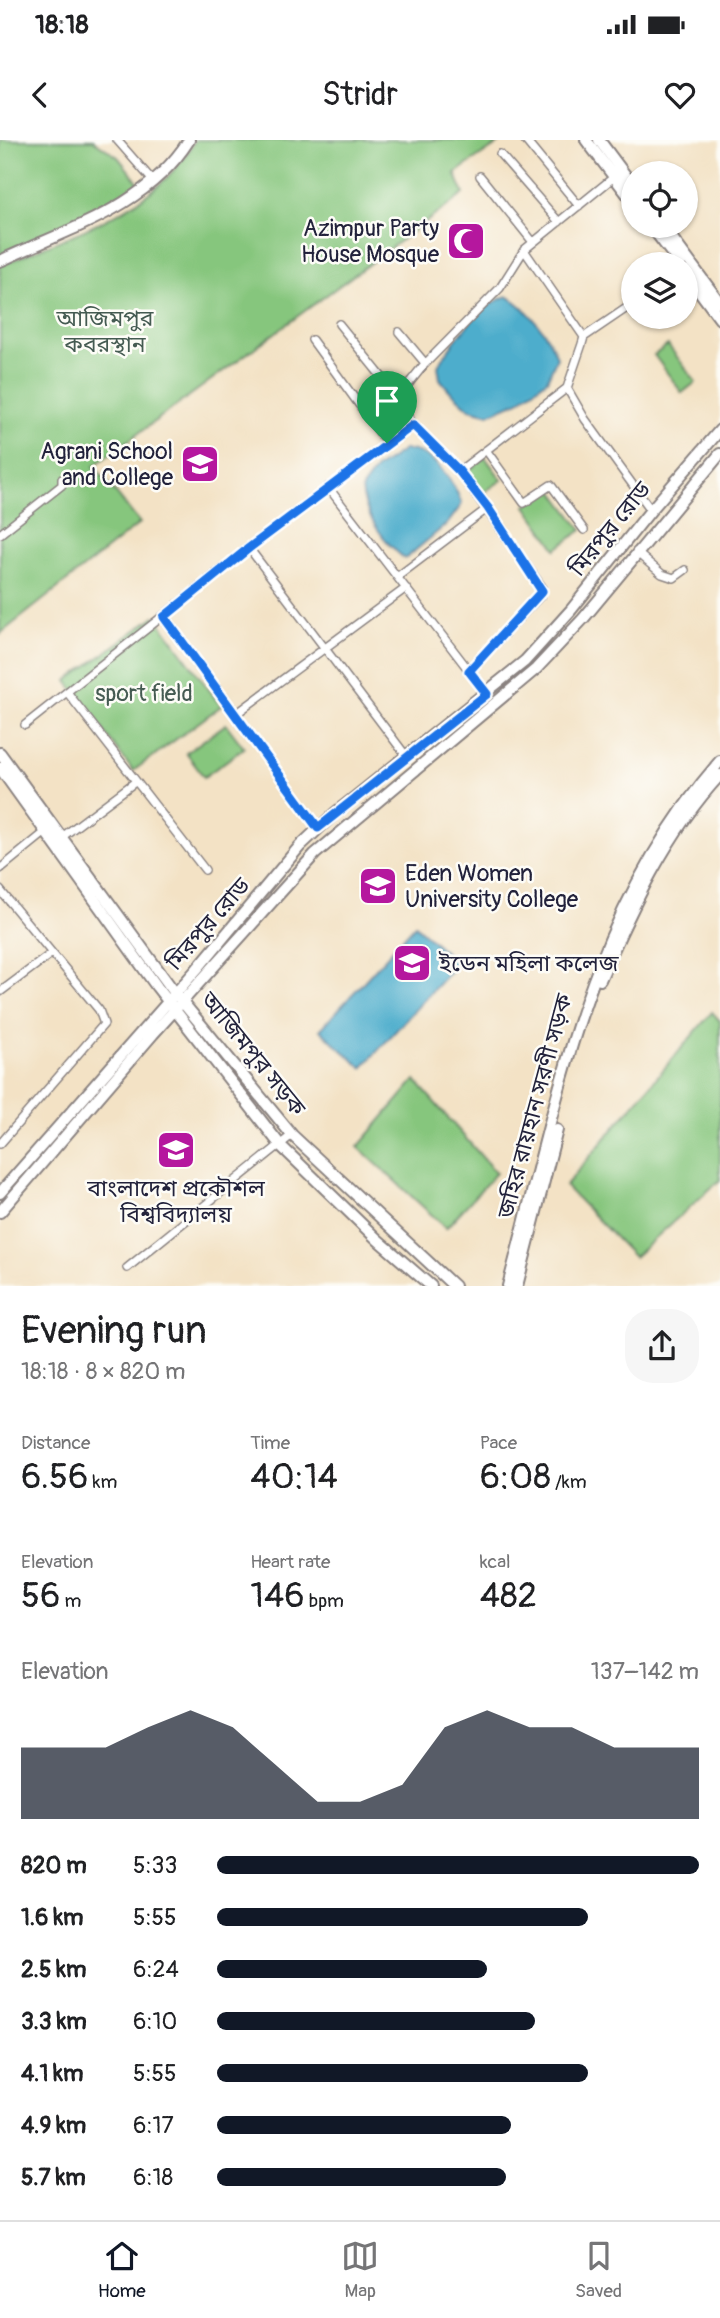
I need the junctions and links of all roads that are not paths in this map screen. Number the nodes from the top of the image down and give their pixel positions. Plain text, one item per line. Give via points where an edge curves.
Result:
1 (117, 140) edge
2 (189, 140) edge
3 (525, 140) edge
4 (586, 140) edge
5 (599, 140) edge
6 (499, 154) dead end
7 (621, 170) edge
8 (480, 176) dead end
9 (614, 177) junction
10 (153, 181) junction
11 (621, 186) edge
12 (579, 206) junction
13 (559, 222) junction
14 (660, 238) edge
15 (672, 238) edge
16 (533, 242) junction
17 (524, 250) junction
18 (671, 252) edge
19 (0, 261) edge
20 (698, 289) edge
21 (720, 303) edge
22 (621, 312) edge
23 (720, 319) edge
24 (339, 324) dead end
25 (399, 332) dead end
26 (584, 337) junction
27 (312, 340) dead end
28 (425, 363) junction
29 (567, 388) junction
30 (398, 397) junction
31 (413, 425) junction
32 (720, 430) edge
33 (387, 443) junction
34 (486, 450) junction
35 (720, 454) edge
36 (459, 471) junction
37 (62, 479) dead end
38 (328, 487) junction
39 (488, 508) junction
40 (651, 510) junction
41 (584, 530) dead end
42 (0, 534) edge
43 (249, 548) junction
44 (636, 552) junction
45 (685, 570) dead end
46 (397, 577) junction
47 (406, 588) junction
48 (164, 617) junction
49 (324, 648) junction
50 (469, 671) junction
51 (67, 692) junction
52 (487, 694) junction
53 (236, 714) junction
54 (25, 724) dead end
55 (0, 753) edge
56 (407, 757) junction
57 (720, 761) edge
58 (5, 775) edge
59 (720, 775) edge
60 (135, 782) junction
61 (318, 828) junction
62 (49, 829) junction
63 (62, 837) junction
64 (0, 869) edge
65 (205, 870) dead end
66 (0, 890) edge
67 (52, 953) junction
68 (0, 992) edge
69 (172, 1005) junction
70 (292, 1135) junction
71 (0, 1144) edge
72 (281, 1146) junction
73 (0, 1192) edge
74 (0, 1212) edge
75 (127, 1268) dead end
76 (431, 1286) edge
77 (454, 1286) edge
78 (508, 1286) edge
79 (517, 1286) edge

1 - 10 street
2 - 10 main road via 174,163
3 - 12 street
4 - 9 main road
5 - 7 main road
6 - 13 street
8 - 16 street
9 - 11 main road
9 - 12 street
10 - 19 main road via 103,216
12 - 13 street
13 - 16 street
14 - 18 main road
15 - 21 main road
16 - 17 street
17 - 26 street
17 - 28 street via 500,288
20 - 23 main road
22 - 26 street
24 - 30 street
25 - 28 street
26 - 29 street
27 - 33 street
28 - 30 street
29 - 34 street
29 - 40 street
30 - 31 street
31 - 33 street
31 - 36 street
32 - 40 main road, মিরপুর রোড
33 - 38 street
34 - 36 street
34 - 41 street via 524,503 551,485
35 - 44 main road, মিরপুর রোড
36 - 39 street
37 - 42 street via 62,485
38 - 43 street
38 - 46 street
39 - 46 street
39 - 50 street via 542,591
40 - 52 main road, মিরপুর রোড via 571,610 525,661
43 - 48 street
43 - 49 street
44 - 45 street via 666,577 674,578
44 - 69 main road, মিরপুর রোড via 536,669 315,854
46 - 47 street
47 - 49 street
47 - 50 street
48 - 51 street
48 - 53 street
49 - 53 street
49 - 56 street
50 - 52 street
51 - 54 street
51 - 60 street
52 - 56 main road, মিরপুর রোড
53 - 61 street
55 - 58 main road, আজিমপুর সড়ক
56 - 61 main road, মিরপুর রোড
57 - 78 main road, জহির রায়হান সরণী সড়ক via 674,821 612,931 570,1050
58 - 62 main road, আজিমপুর সড়ক
59 - 79 main road via 664,851 598,983
60 - 63 street
60 - 65 street
61 - 69 main road, মিরপুর রোড
62 - 63 main road, আজিমপুর সড়ক
62 - 64 street
62 - 69 main road, আজিমপুর সড়ক
63 - 69 main road, আজিমপুর সড়ক
66 - 67 street
67 - 68 street
67 - 71 street via 99,1010 104,1024
69 - 70 main road, আজিমপুর সড়ক
69 - 72 main road, আজিমপুর সড়ক
69 - 73 main road
69 - 74 main road
70 - 72 street
70 - 77 main road, আজিমপুর সড়ক
72 - 75 street
72 - 76 main road, আজিমপুর সড়ক

